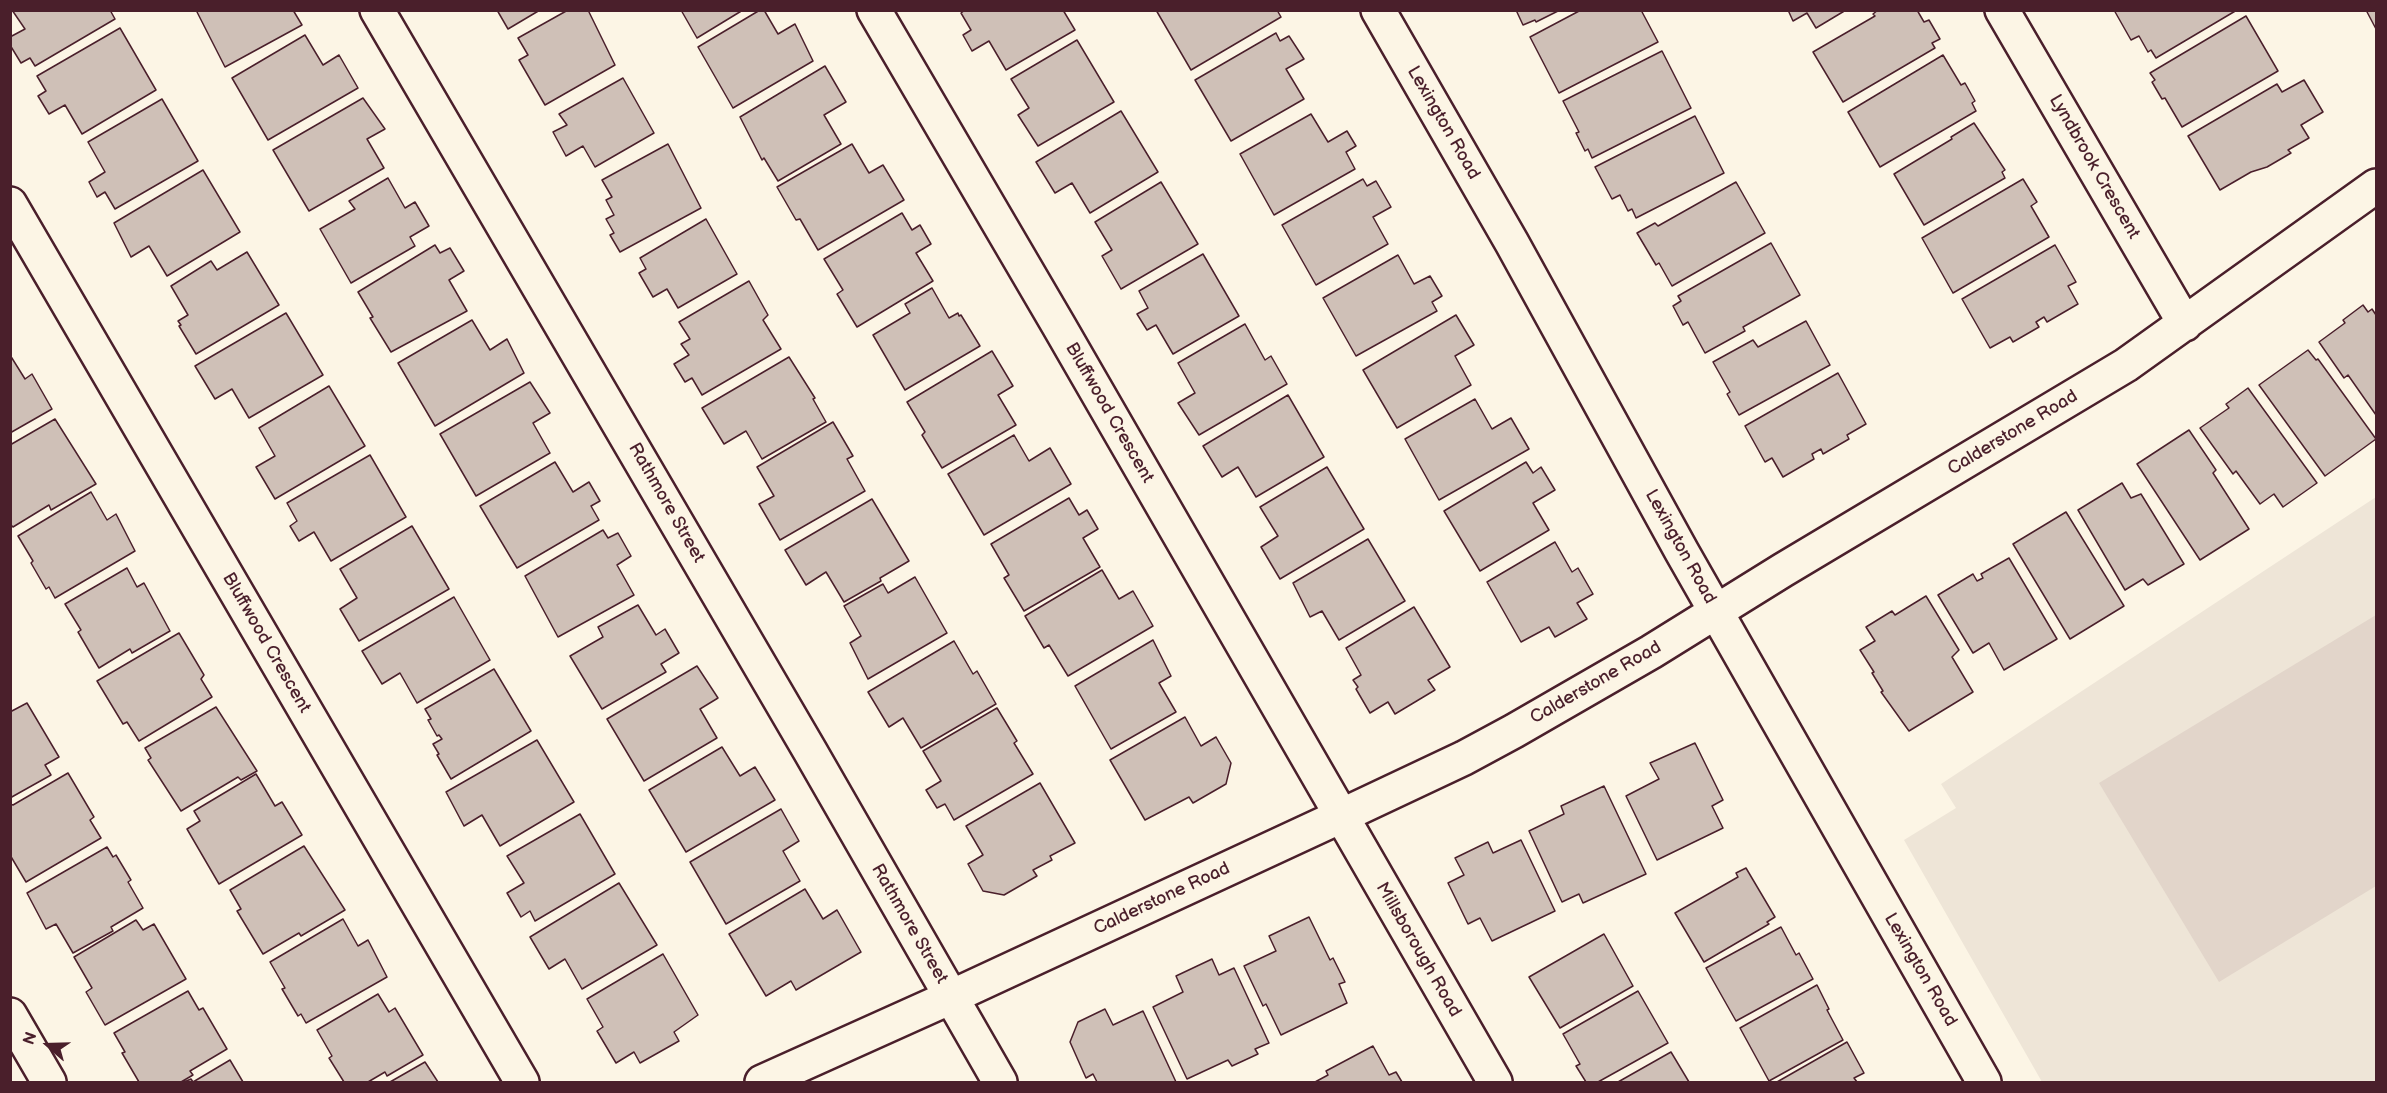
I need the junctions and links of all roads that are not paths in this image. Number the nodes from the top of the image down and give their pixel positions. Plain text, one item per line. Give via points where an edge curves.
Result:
1 (377, 10) edge
2 (874, 10) edge
3 (1378, 10) edge
4 (2002, 10) edge
5 (2376, 186) edge
6 (10, 204) edge
7 (2185, 324) junction
8 (1716, 611) junction
9 (1341, 816) junction
10 (951, 997) junction
11 (10, 1015) edge
12 (49, 1083) edge
13 (522, 1083) edge
14 (762, 1083) edge
15 (1000, 1083) edge
16 (1495, 1083) edge
17 (1984, 1083) edge

1 - 10 street, Rathmore Street
2 - 9 street, Bluffwood Crescent
3 - 8 street, Lexington Road
4 - 7 street, Lyndbrook Crescent
5 - 7 street, Calderstone Road
6 - 13 street, Bluffwood Crescent
7 - 8 street, Calderstone Road via 2126,365
8 - 9 street, Calderstone Road via 1514,731
8 - 17 street, Lexington Road
9 - 10 street, Calderstone Road
9 - 16 street, Millsborough Road
10 - 14 street, Calderstone Road
10 - 15 street, Rathmore Street
11 - 12 street

